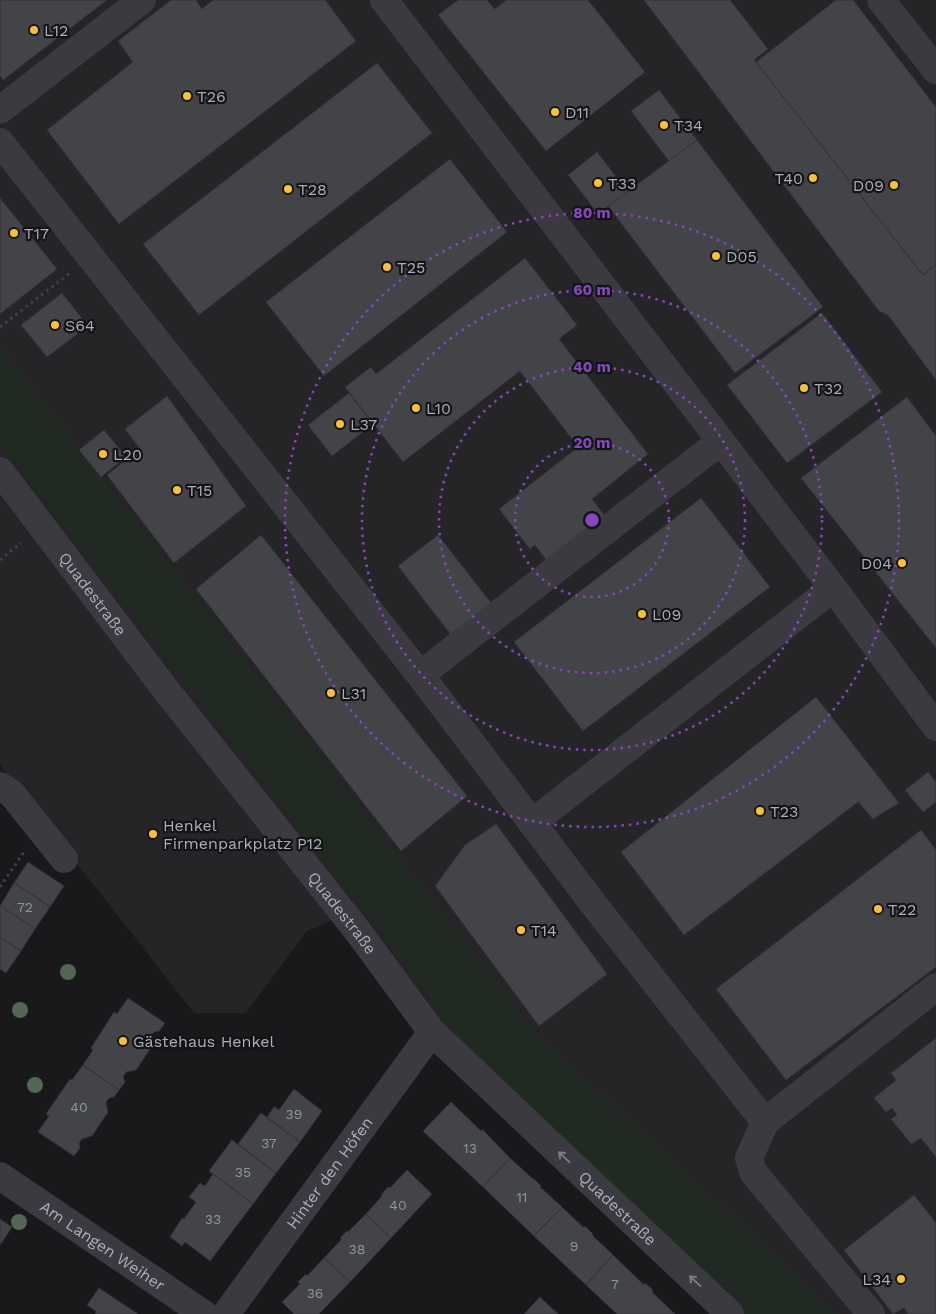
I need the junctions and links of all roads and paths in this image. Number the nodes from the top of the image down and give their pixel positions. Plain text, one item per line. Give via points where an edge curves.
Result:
1 (142, 0) edge
2 (384, 0) edge
3 (880, 0) edge
4 (936, 70) edge
5 (0, 110) edge
6 (0, 142) edge
7 (91, 258) junction
8 (0, 327) edge
9 (721, 441) junction
10 (2, 478) edge
11 (833, 588) junction
12 (420, 675) junction
13 (936, 727) edge
14 (0, 786) edge
15 (532, 823) junction
16 (40, 828) junction
17 (64, 859) dead end
18 (0, 887) edge
19 (934, 992) edge
20 (432, 1032) junction
21 (765, 1122) junction
22 (0, 1176) edge
23 (204, 1314) edge
24 (226, 1314) edge
25 (730, 1314) edge
26 (871, 1314) edge

1 - 5 street
2 - 9 street
3 - 4 street
6 - 7 street
7 - 8 path
7 - 12 street
9 - 11 street
9 - 12 street
10 - 20 street, Quadestraße via 356,929
11 - 13 street
11 - 15 street
12 - 15 street
14 - 16 street via 12,794
15 - 21 street
16 - 17 street
16 - 18 path
19 - 21 street
20 - 24 street, Hinter den Höfen
25 -> 20 street, Quadestraße
21 - 26 street via 749,1158 753,1172
22 - 23 street, Am Langen Weiher

